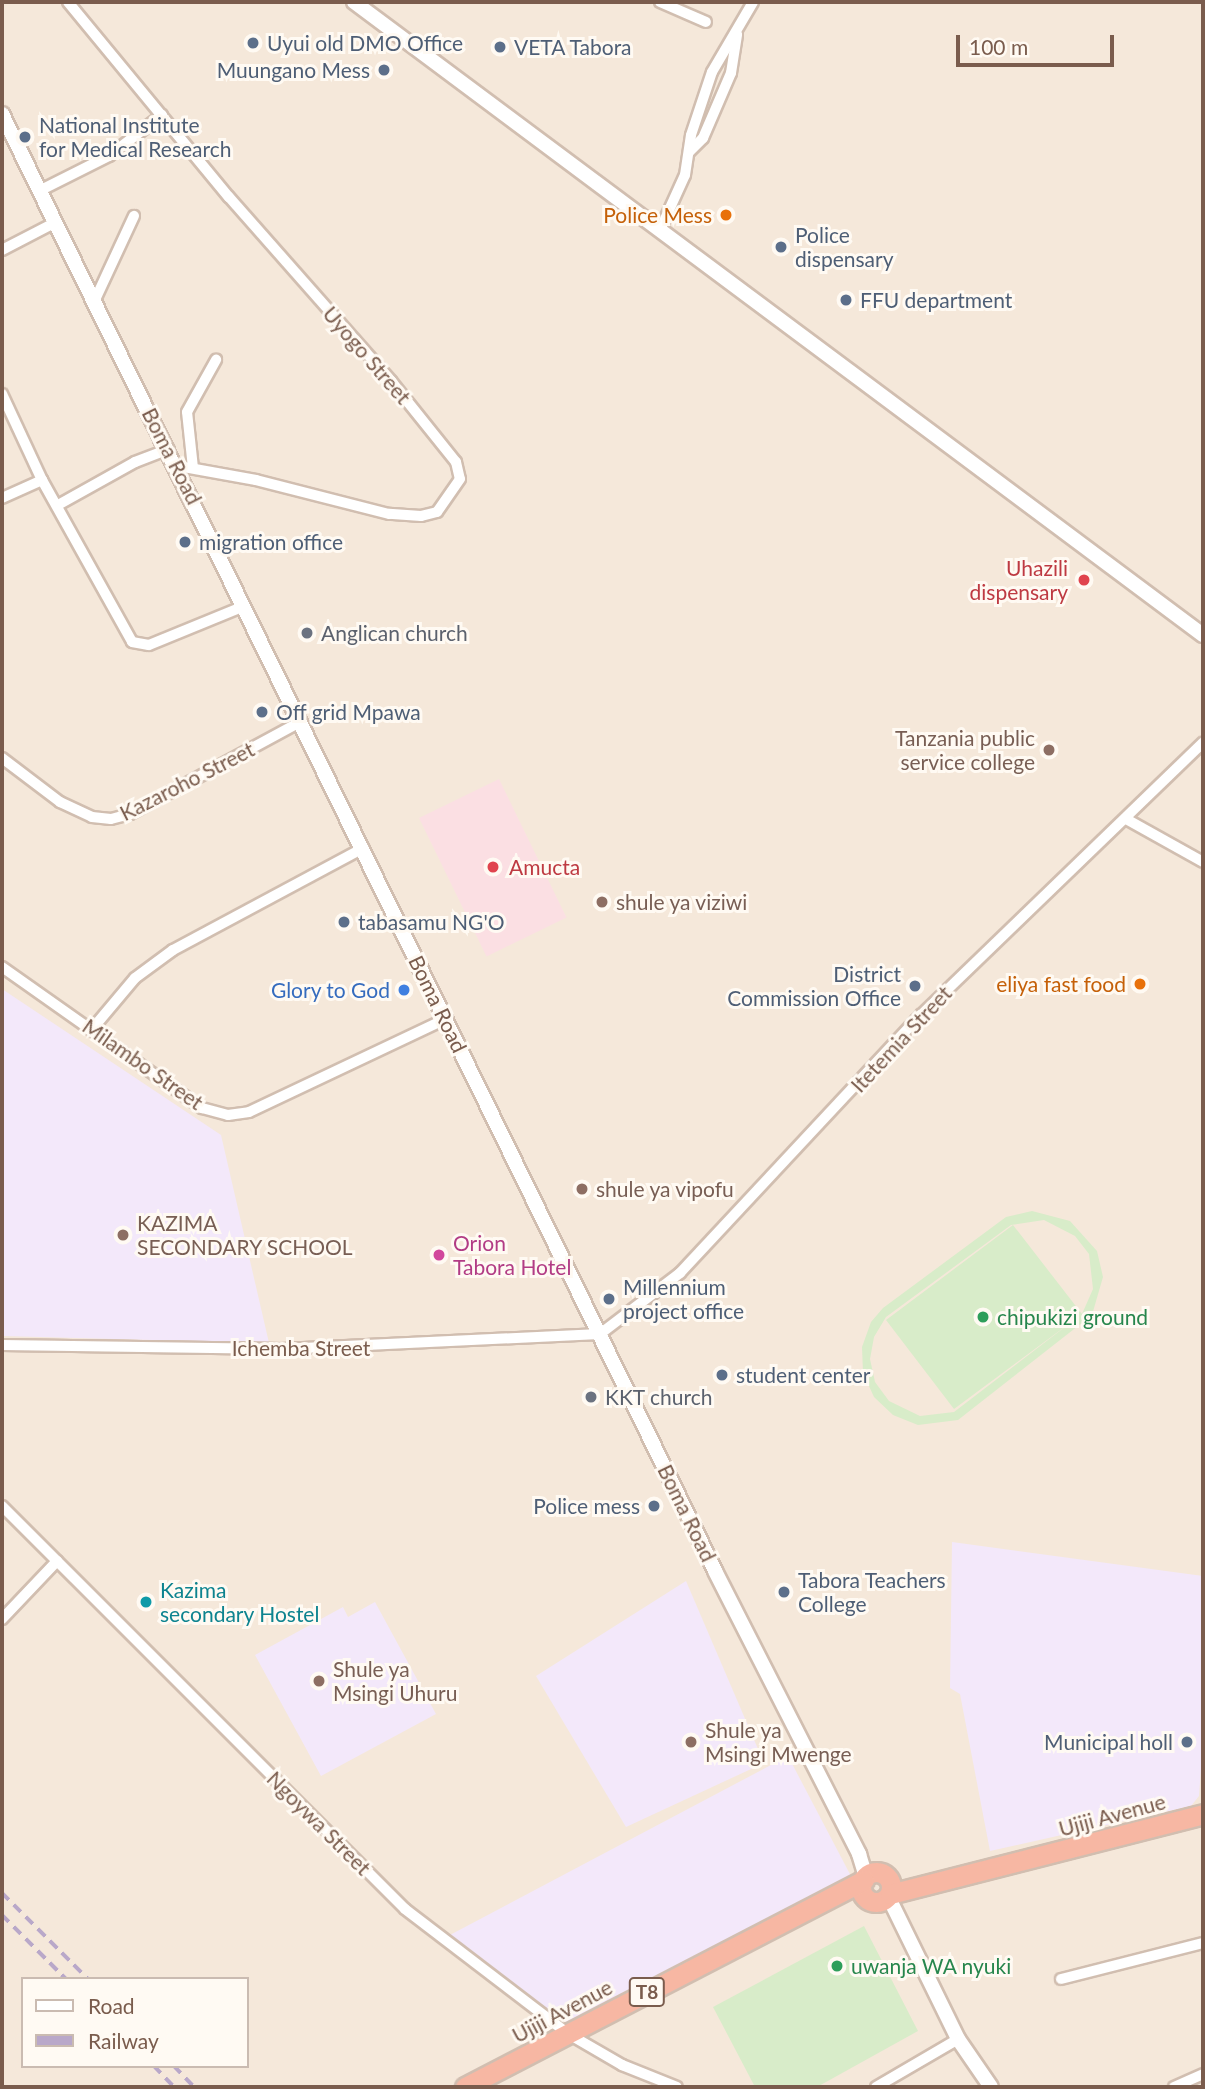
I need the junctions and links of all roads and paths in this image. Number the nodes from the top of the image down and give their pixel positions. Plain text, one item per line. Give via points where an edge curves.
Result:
1 (68, 2) edge
2 (354, 2) edge
3 (660, 2) edge
4 (752, 2) edge
5 (706, 22) dead end
6 (737, 32) junction
7 (2, 114) edge
8 (162, 115) junction
9 (689, 152) junction
10 (39, 191) junction
11 (134, 216) dead end
12 (54, 223) junction
13 (660, 230) junction
14 (2, 250) edge
15 (94, 302) junction
16 (216, 360) dead end
17 (2, 394) edge
18 (169, 449) junction
19 (185, 467) junction
20 (42, 480) junction
21 (2, 498) edge
22 (58, 506) junction
23 (244, 606) junction
24 (1203, 635) edge
25 (300, 722) junction
26 (1203, 743) edge
27 (2, 758) edge
28 (1128, 820) junction
29 (363, 848) junction
30 (1203, 862) edge
31 (2, 967) edge
32 (446, 1019) junction
33 (93, 1028) junction
34 (600, 1334) junction
35 (2, 1345) edge
36 (2, 1506) edge
37 (57, 1562) junction
38 (2, 1619) edge
39 (1203, 1814) edge
40 (877, 1887) junction
41 (1203, 1943) edge
42 (1061, 1979) dead end
43 (568, 2033) junction
44 (958, 2039) junction
45 (1203, 2074) edge
46 (465, 2087) edge
47 (677, 2087) edge
48 (876, 2087) edge
49 (991, 2087) edge
50 (1174, 2087) edge

1 - 8 street, Uyogo Street
2 - 13 main road
3 - 5 street
4 - 6 street
6 - 9 street via 712,72
6 - 9 street via 731,73 702,138
7 - 10 main road, Boma Road
8 - 10 street via 109,156
8 - 19 street, Uyogo Street via 391,381 456,462 460,479 437,512 421,516 389,514
9 - 13 street via 680,188
10 - 12 main road, Boma Road
11 - 15 street
12 - 14 street
12 - 15 main road, Boma Road
13 - 24 main road
15 - 18 main road, Boma Road
16 - 19 street via 187,412
17 - 20 street
18 - 19 main road, Boma Road
18 - 22 street via 135,462
19 - 23 main road, Boma Road
20 - 21 street
20 - 22 street
22 - 23 street via 108,602 139,646
23 - 25 main road, Boma Road
25 - 27 street, Kazaroho Street via 130,814 111,819 60,802
25 - 29 main road, Boma Road
26 - 28 street, Itetemia Street
28 - 30 street
28 - 34 street, Itetemia Street via 921,1015 680,1273
29 - 32 main road, Boma Road
29 - 33 street via 173,950 135,978
31 - 33 street, Milambo Street
32 - 33 street, Milambo Street via 249,1112 228,1115 202,1108
32 - 34 main road, Boma Road
34 - 35 street, Ichemba Street via 322,1349
34 - 40 main road, Boma Road
36 - 37 street, Ngoywa Street
37 - 38 street
37 - 43 street, Ngoywa Street via 405,1909
39 - 40 highway, Ujiji Avenue / T8 via 1082,1848
40 - 43 highway, Ujiji Avenue / T8 via 829,1898
40 - 44 main road, Boma Road
41 - 42 street
43 - 46 highway, Ujiji Avenue / T8
43 - 47 street, Ngoywa Street via 622,2065
44 - 48 street
44 - 49 main road, Boma Road
45 - 50 street

